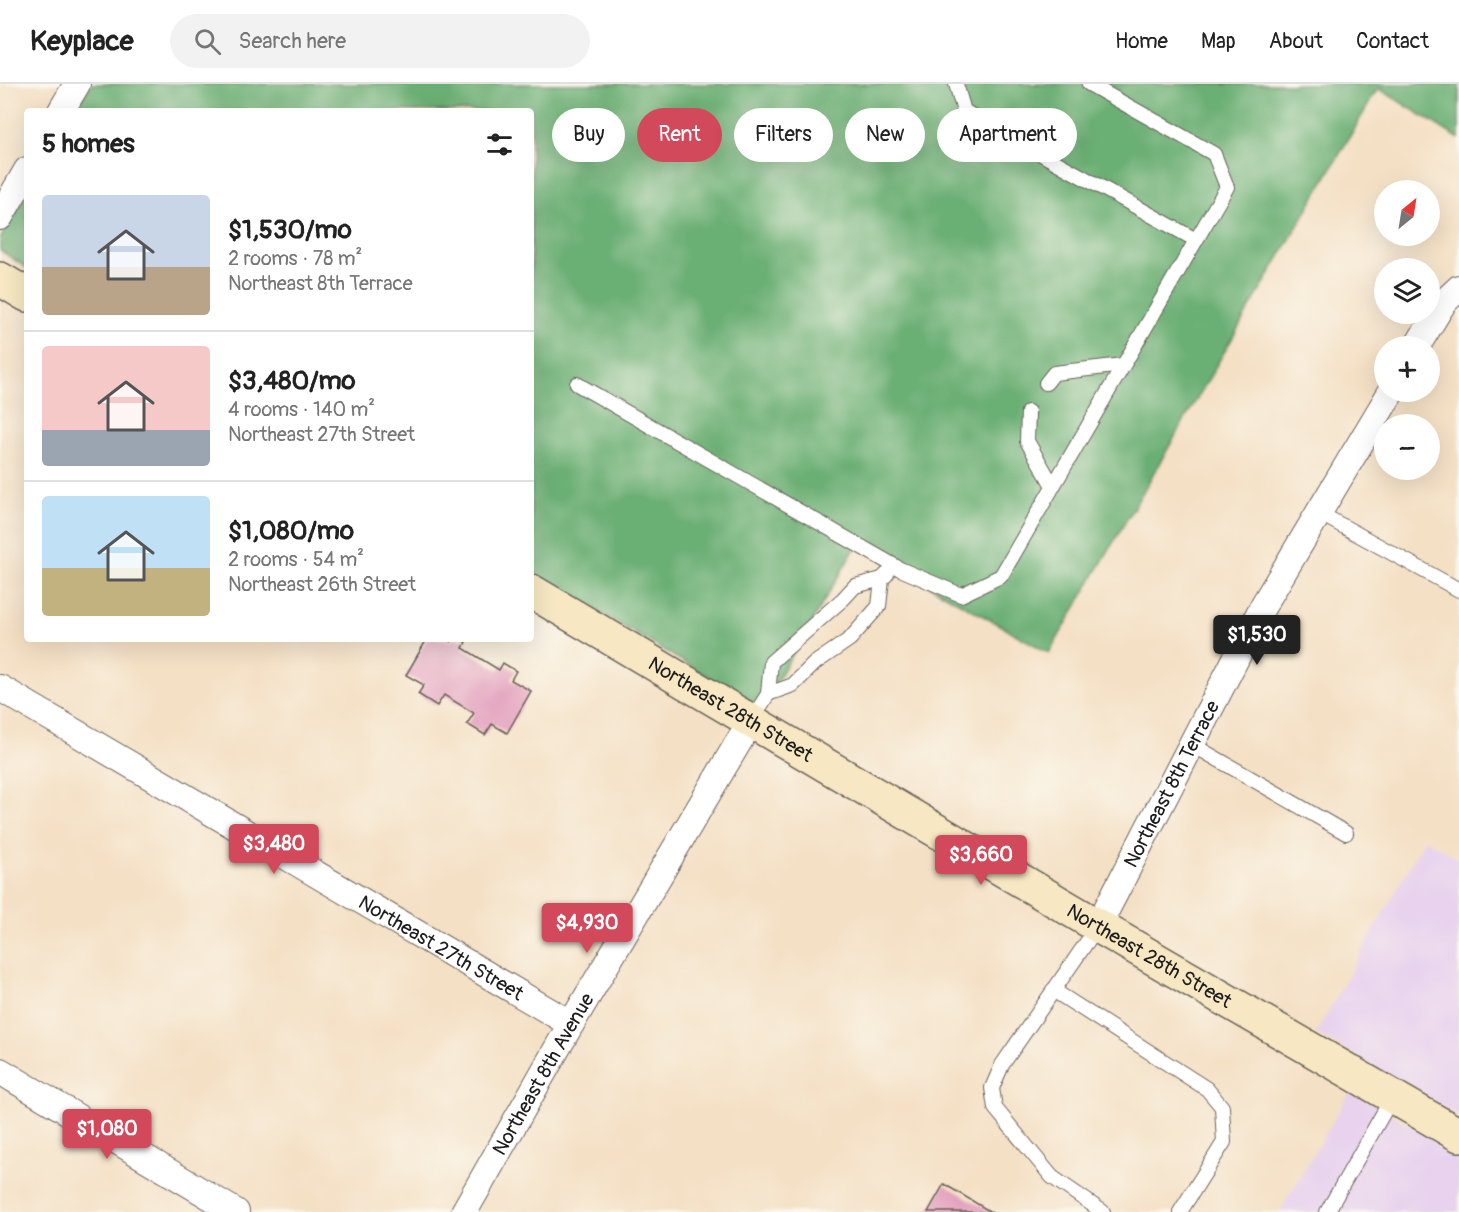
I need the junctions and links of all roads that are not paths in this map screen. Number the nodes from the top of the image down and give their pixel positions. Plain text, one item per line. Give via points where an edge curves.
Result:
1 (77, 84) edge
2 (956, 84) edge
3 (1089, 84) edge
4 (64, 108) edge
5 (24, 175) edge
6 (0, 217) edge
7 (1196, 240) junction
8 (0, 279) edge
9 (1459, 288) edge
10 (24, 293) edge
11 (1424, 336) edge
12 (1123, 365) junction
13 (1046, 383) dead end
14 (578, 384) dead end
15 (1385, 402) edge
16 (1028, 412) dead end
17 (1053, 486) junction
18 (1319, 513) junction
19 (894, 565) junction
20 (882, 579) junction
21 (1459, 590) edge
22 (534, 593) edge
23 (0, 688) edge
24 (760, 707) junction
25 (1191, 744) junction
26 (1346, 833) dead end
27 (1098, 926) junction
28 (1053, 990) junction
29 (570, 1024) junction
30 (0, 1071) edge
31 (1393, 1096) junction
32 (1459, 1135) edge
33 (236, 1212) edge
34 (464, 1212) edge
35 (1103, 1212) edge
36 (1180, 1212) edge
37 (1327, 1212) edge

1 - 4 street
2 - 7 lane via 964,111
3 - 7 lane via 1214,154 1227,187
5 - 6 street
7 - 12 lane
8 - 10 street
9 - 11 street via 1444,302
12 - 13 lane via 1054,373
12 - 17 lane
14 - 19 lane
15 - 18 street, Northeast 8th Terrace
16 - 17 lane via 1027,441
17 - 19 lane via 1001,576 961,595
18 - 21 lane
18 - 25 street, Northeast 8th Terrace via 1263,606
19 - 20 lane
20 - 24 lane via 879,606 850,639
20 - 24 lane via 855,586 771,662
22 - 24 street, Northeast 28th Street
23 - 29 street, Northeast 27th Street
24 - 27 street, Northeast 28th Street
24 - 29 street, Northeast 8th Avenue
25 - 26 lane
25 - 27 street, Northeast 8th Terrace
27 - 28 lane
27 - 31 street, Northeast 28th Street
28 - 35 lane via 1002,1065 992,1088 995,1108 1052,1177
28 - 36 lane via 1207,1089 1222,1107 1224,1142
29 - 34 street, Northeast 8th Avenue
30 - 33 street
31 - 32 street, Northeast 28th Street
31 - 37 lane

